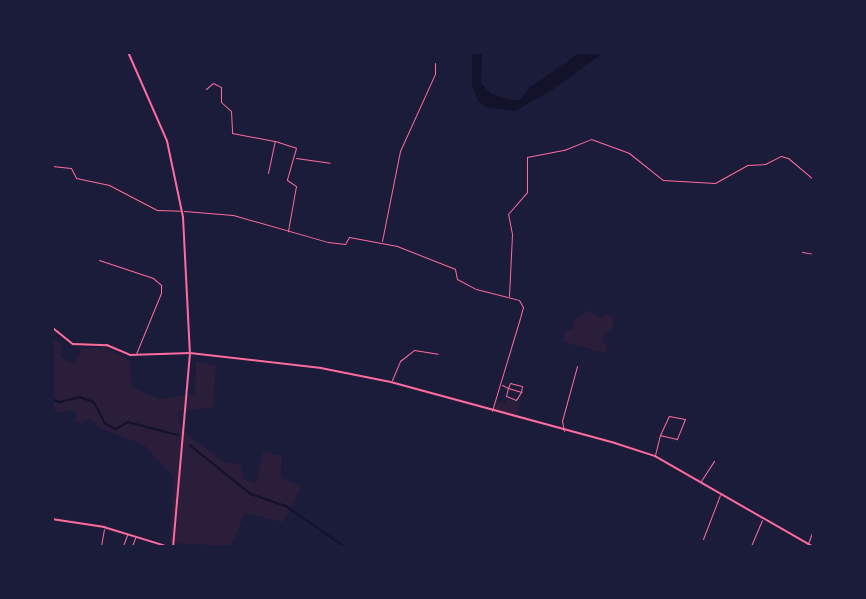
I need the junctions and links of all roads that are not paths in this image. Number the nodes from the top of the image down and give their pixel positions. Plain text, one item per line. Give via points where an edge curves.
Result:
1 (128, 52) edge
2 (435, 63) dead end
3 (206, 88) dead end
4 (275, 141) junction
5 (295, 158) junction
6 (330, 163) dead end
7 (52, 166) edge
8 (268, 173) dead end
9 (813, 180) edge
10 (183, 211) junction
11 (288, 232) junction
12 (382, 243) junction
13 (802, 252) dead end
14 (813, 254) edge
15 (99, 260) dead end
16 (509, 297) junction
17 (52, 327) edge
18 (190, 353) junction
19 (438, 354) dead end
20 (136, 355) junction
21 (577, 366) dead end
22 (391, 382) junction
23 (500, 385) junction
24 (508, 388) junction
25 (521, 392) junction
26 (492, 411) junction
27 (564, 431) junction
28 (660, 435) junction
29 (655, 456) junction
30 (714, 461) dead end
31 (700, 482) junction
32 (720, 495) junction
33 (52, 519) edge
34 (762, 520) junction
35 (104, 527) junction
36 (813, 528) edge
37 (127, 535) junction
38 (135, 538) junction
39 (704, 539) dead end
40 (807, 545) edge
41 (101, 546) edge
42 (123, 546) edge
43 (132, 546) edge
44 (166, 546) edge
45 (173, 546) edge
46 (751, 546) edge
47 (812, 546) edge

1 - 10 main road via 167,141
2 - 12 street via 435,74 406,130
3 - 4 street via 213,83 221,87 222,104 231,111 232,133
4 - 5 street via 296,148
4 - 8 street
5 - 6 street
5 - 11 street via 287,180 296,186
7 - 10 street via 71,168 76,178 107,184 157,210
9 - 16 street via 781,156 747,165 715,183 663,180 629,153 591,139 564,150 527,157 527,192 508,214 512,234
10 - 11 street via 233,215
10 - 18 main road
11 - 12 street via 345,244 350,237
12 - 16 street via 455,269 457,279 476,289
13 - 14 street
15 - 20 street via 153,278 160,285 161,293 140,337
16 - 23 street via 519,300 523,307
17 - 20 street via 73,344 107,345
18 - 20 street
18 - 22 street via 321,368
18 - 45 main road
19 - 22 street via 414,350 400,361
21 - 27 street via 562,421
22 - 26 street
23 - 24 street
23 - 26 street
24 - 25 street
24 - 25 street via 510,382 522,386
24 - 25 street via 506,397 516,400
26 - 27 street
27 - 29 street
28 - 28 street via 669,416 685,419 677,439
28 - 29 street
29 - 31 street
30 - 31 street
31 - 32 street
32 - 34 street
32 - 39 street
33 - 35 street
34 - 40 street
34 - 46 street
35 - 37 street
35 - 41 street
36 - 40 street
37 - 38 street
37 - 42 street
38 - 43 street
38 - 44 street
40 - 47 street

